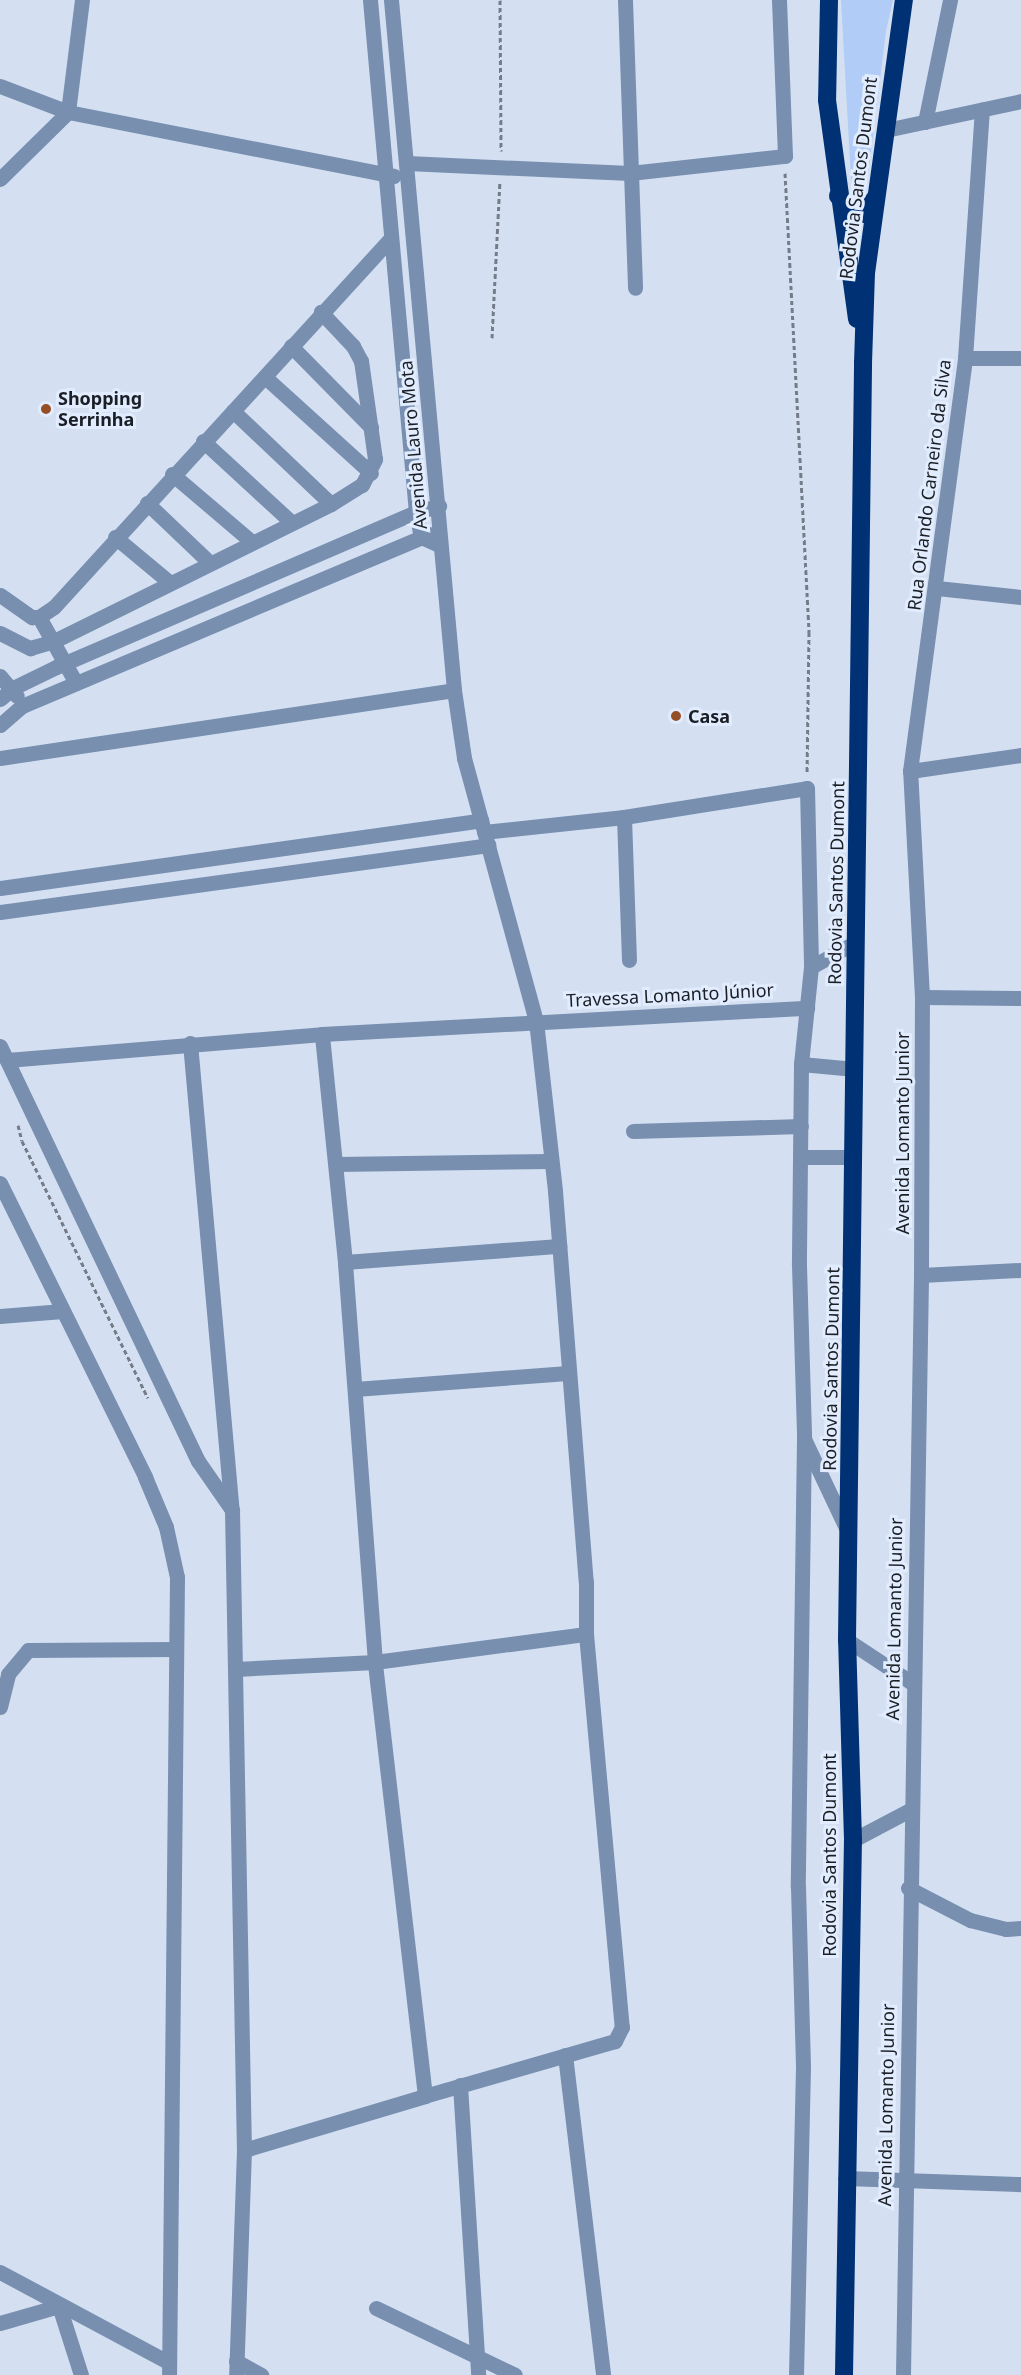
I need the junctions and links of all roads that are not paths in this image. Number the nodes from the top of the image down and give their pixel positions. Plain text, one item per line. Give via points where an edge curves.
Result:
1 (82, 0) edge
2 (370, 0) edge
3 (391, 0) edge
4 (625, 0) edge
5 (779, 0) edge
6 (829, 0) edge
7 (904, 0) edge
8 (950, 0) edge
9 (0, 86) edge
10 (1021, 100) edge
11 (982, 110) junction
12 (68, 112) junction
13 (925, 122) junction
14 (886, 130) junction
15 (408, 171) junction
16 (630, 173) junction
17 (387, 176) junction
18 (0, 179) edge
19 (837, 195) junction
20 (876, 197) junction
21 (413, 229) junction
22 (390, 233) junction
23 (635, 288) dead end
24 (321, 312) junction
25 (291, 346) junction
26 (965, 358) junction
27 (1021, 358) edge
28 (863, 363) junction
29 (265, 376) junction
30 (233, 411) junction
31 (370, 427) junction
32 (203, 441) junction
33 (371, 473) junction
34 (172, 474) junction
35 (147, 503) junction
36 (331, 504) junction
37 (439, 506) junction
38 (416, 512) junction
39 (291, 522) junction
40 (442, 529) junction
41 (115, 537) junction
42 (421, 537) junction
43 (252, 542) junction
44 (439, 545) junction
45 (210, 562) junction
46 (169, 582) junction
47 (937, 588) junction
48 (0, 595) edge
49 (1021, 597) edge
50 (39, 617) junction
51 (0, 633) edge
52 (54, 641) junction
53 (66, 663) junction
54 (0, 676) edge
55 (76, 683) junction
56 (13, 688) junction
57 (454, 690) junction
58 (0, 699) edge
59 (22, 706) junction
60 (0, 726) edge
61 (1021, 755) edge
62 (0, 758) edge
63 (909, 771) junction
64 (624, 817) junction
65 (484, 832) junction
66 (912, 863) joint
67 (0, 888) edge
68 (0, 912) edge
69 (856, 942) junction
70 (628, 960) dead end
71 (811, 967) junction
72 (922, 997) junction
73 (1021, 998) edge
74 (807, 1008) junction
75 (536, 1021) junction
76 (322, 1034) junction
77 (190, 1043) junction
78 (3, 1053) edge
79 (801, 1064) junction
80 (855, 1069) junction
81 (801, 1126) junction
82 (633, 1131) dead end
83 (801, 1156) junction
84 (854, 1157) junction
85 (550, 1161) junction
86 (336, 1164) junction
87 (0, 1183) edge
88 (559, 1246) junction
89 (345, 1262) junction
90 (1021, 1270) edge
91 (921, 1275) junction
92 (63, 1311) junction
93 (0, 1316) edge
94 (567, 1373) junction
95 (355, 1389) junction
96 (804, 1438) junction
97 (232, 1510) junction
98 (850, 1535) junction
99 (586, 1634) junction
100 (847, 1640) junction
101 (176, 1649) junction
102 (375, 1662) junction
103 (236, 1669) junction
104 (912, 1683) junction
105 (0, 1707) edge
106 (910, 1810) junction
107 (853, 1840) junction
108 (908, 1888) junction
109 (1021, 1928) edge
110 (565, 2055) junction
111 (460, 2085) junction
112 (425, 2096) junction
113 (244, 2150) junction
114 (845, 2178) junction
115 (905, 2182) junction
116 (1021, 2184) edge
117 (0, 2272) edge
118 (59, 2306) junction
119 (376, 2308) dead end
120 (0, 2324) edge
121 (168, 2368) edge
122 (236, 2368) edge
123 (479, 2368) edge
124 (81, 2375) edge
125 (261, 2375) edge
126 (515, 2375) edge
127 (603, 2375) edge
128 (796, 2375) edge
129 (843, 2375) edge
130 (903, 2375) edge

1 - 12 street
2 - 17 street, Avenida Lauro Mota
3 - 15 street, Avenida Lauro Mota
4 - 16 street
5 - 16 street via 785,156
6 - 19 highway, Rodovia Santos Dumont via 827,100
7 - 14 highway, Rodovia Santos Dumont
8 - 13 street
9 - 12 street
10 - 11 street
11 - 13 street
11 - 26 street, Rua Orlando Carneiro da Silva
12 - 17 street
12 - 18 street
13 - 14 street
14 - 20 highway, Rodovia Santos Dumont
15 - 16 street
15 - 17 street
15 - 21 street, Avenida Lauro Mota
16 - 23 street
17 - 22 street, Avenida Lauro Mota
19 - 20 highway via 853,214 864,214
19 - 28 highway, Rodovia Santos Dumont
20 - 28 highway, Rodovia Santos Dumont via 866,273
21 - 22 street
21 - 37 street, Avenida Lauro Mota
22 - 24 street
22 - 38 street, Avenida Lauro Mota
24 - 25 street
24 - 31 street via 353,346 361,361
25 - 29 street
25 - 31 street
26 - 27 street
26 - 47 street, Rua Orlando Carneiro da Silva
28 - 69 highway, Rodovia Santos Dumont
29 - 30 street
29 - 33 street
30 - 32 street
30 - 36 street
31 - 33 street via 375,459
32 - 34 street
32 - 39 street
33 - 36 street via 353,493
34 - 35 street
34 - 43 street
35 - 41 street
35 - 45 street
36 - 39 street
37 - 38 street
37 - 40 street, Avenida Lauro Mota
38 - 42 street, Avenida Lauro Mota
38 - 53 street
39 - 43 street
40 - 42 street
40 - 44 street, Avenida Lauro Mota
41 - 46 street
41 - 50 street via 54,607
42 - 44 street, Avenida Lauro Mota
42 - 55 street
43 - 45 street
44 - 57 street
45 - 46 street
46 - 52 street
47 - 49 street
47 - 63 street, Rua Orlando Carneiro da Silva
48 - 50 street via 32,617
50 - 52 street
51 - 52 street via 30,648
52 - 53 street
53 - 55 street
53 - 56 street
54 - 56 street
55 - 59 street
56 - 58 street
56 - 59 street
57 - 62 street
57 - 65 street via 464,758
59 - 60 street
61 - 63 street
63 - 66 street, Rua Orlando Carneiro da Silva
64 - 65 street
64 - 70 street
64 - 71 street via 807,788
65 - 67 street
65 - 68 street
65 - 75 street
66 - 72 street, Avenida Lomanto Junior
69 - 71 street
69 - 80 highway, Rodovia Santos Dumont
71 - 74 street
72 - 73 street
72 - 91 street, Avenida Lomanto Junior
74 - 75 street, Travessa Lomanto Júnior
74 - 79 street
75 - 76 street, Travessa Lomanto Júnior
75 - 85 street
76 - 77 street, Travessa Lomanto Júnior
76 - 86 street
77 - 78 street, Travessa Lomanto Júnior
77 - 97 street
78 - 97 street via 198,1461
79 - 80 street
79 - 81 street
80 - 84 highway, Rodovia Santos Dumont
81 - 82 street
81 - 83 street
83 - 84 street
83 - 96 street via 799,1265
84 - 98 highway, Rodovia Santos Dumont
85 - 86 street
85 - 88 street
86 - 89 street
87 - 92 street
88 - 89 street
88 - 94 street
89 - 95 street
90 - 91 street
91 - 104 street, Avenida Lomanto Junior
92 - 93 street
92 - 101 street via 166,1527 177,1576
94 - 95 street
94 - 99 street via 586,1582
95 - 102 street
96 - 98 street
96 - 128 street via 798,1887 803,2067
97 - 103 street
98 - 100 highway, Rodovia Santos Dumont
99 - 102 street
99 - 110 street via 622,2027 615,2041
100 - 104 street
100 - 107 highway, Rodovia Santos Dumont
101 - 105 street via 28,1650 8,1674
101 - 121 street
102 - 103 street
102 - 112 street
103 - 113 street
104 - 106 street, Avenida Lomanto Junior
106 - 107 street
106 - 108 street, Avenida Lomanto Junior
107 - 114 highway, Rodovia Santos Dumont
108 - 109 street via 970,1920 1005,1929
108 - 115 street, Avenida Lomanto Junior
110 - 111 street
110 - 127 street
111 - 112 street
111 - 123 street
112 - 113 street
113 - 122 street
114 - 115 street
114 - 129 highway, Rodovia Santos Dumont
115 - 116 street
115 - 130 street, Avenida Lomanto Junior
117 - 118 street
118 - 120 street
118 - 121 street
118 - 124 street
119 - 123 street
122 - 125 street
123 - 126 street

